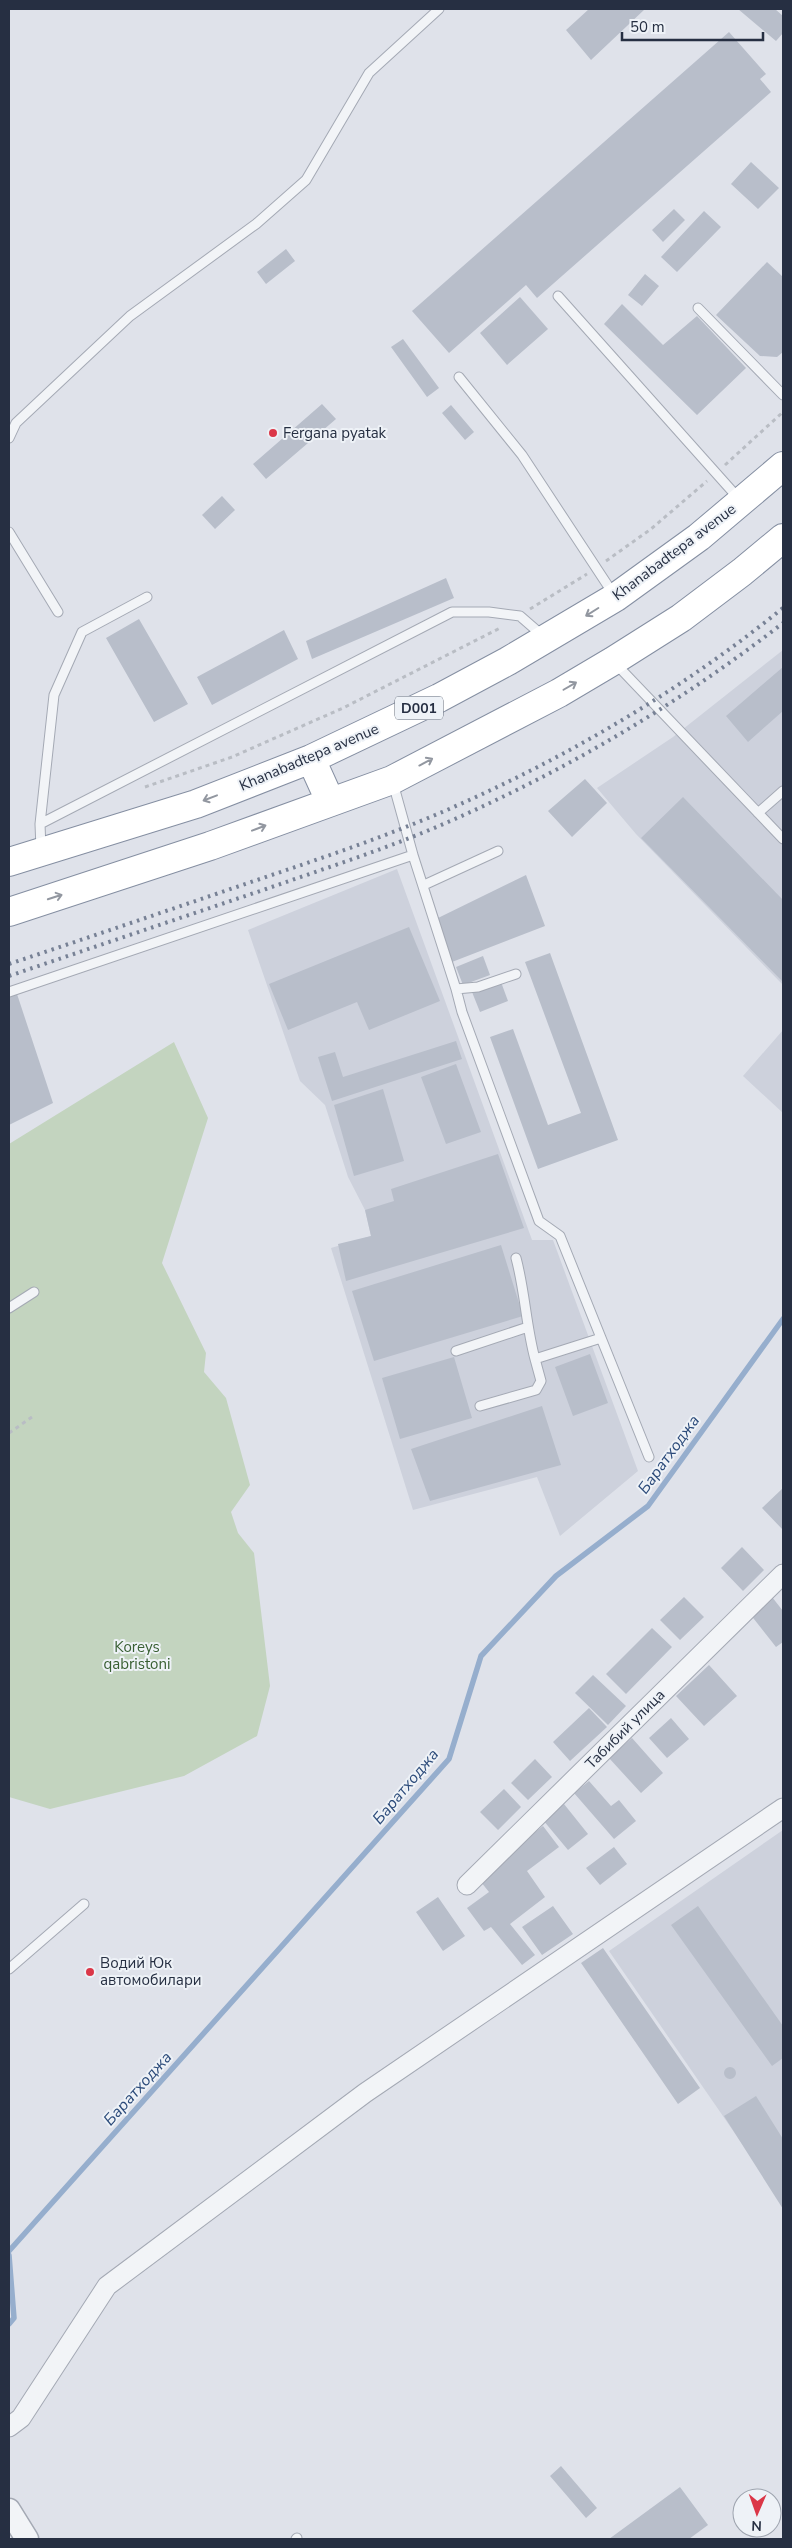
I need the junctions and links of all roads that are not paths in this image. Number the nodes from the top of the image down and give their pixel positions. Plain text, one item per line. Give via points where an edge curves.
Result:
1 (439, 9) edge
2 (558, 296) dead end
3 (698, 308) dead end
4 (459, 377) dead end
5 (781, 388) edge
6 (9, 438) edge
7 (783, 466) edge
8 (742, 502) junction
9 (9, 532) edge
10 (783, 538) edge
11 (147, 597) dead end
12 (616, 597) junction
13 (58, 612) dead end
14 (547, 639) junction
15 (613, 661) junction
16 (311, 759) junction
17 (392, 780) junction
18 (783, 791) edge
19 (330, 801) junction
20 (758, 813) junction
21 (40, 824) junction
22 (783, 839) edge
23 (498, 851) dead end
24 (41, 852) junction
25 (413, 855) junction
26 (9, 862) edge
27 (424, 885) junction
28 (9, 912) edge
29 (516, 974) dead end
30 (456, 989) junction
31 (9, 992) edge
32 (516, 1258) dead end
33 (34, 1292) dead end
34 (9, 1308) edge
35 (528, 1327) junction
36 (601, 1338) junction
37 (456, 1351) dead end
38 (536, 1359) junction
39 (480, 1406) dead end
40 (649, 1457) dead end
41 (783, 1574) edge
42 (783, 1808) edge
43 (467, 1885) dead end
44 (84, 1904) dead end
45 (9, 1969) edge
46 (9, 2427) edge
47 (10, 2515) edge
48 (27, 2539) edge

1 - 6 lane via 369,74 306,180 256,224 130,316 16,423
2 - 8 lane
3 - 5 lane
4 - 12 lane via 522,455
7 - 8 highway, Khanabadtepa avenue / D001
8 - 12 highway, Khanabadtepa avenue / D001
9 - 13 lane
10 - 15 highway via 681,618
11 - 21 lane via 82,632 54,695
12 -> 14 highway, Khanabadtepa avenue / D001
14 - 16 highway, Khanabadtepa avenue / D001 via 439,698
14 - 21 lane via 520,616 452,612
17 -> 15 highway
15 - 20 lane
16 - 19 highway
16 -> 24 highway, Khanabadtepa avenue / D001 via 196,804
17 - 19 highway
17 - 25 lane
18 - 20 lane
28 -> 19 highway via 210,846
20 - 22 lane
21 - 24 lane
23 - 27 lane
24 - 26 highway, Khanabadtepa avenue / D001
25 - 27 lane
25 - 31 lane
27 - 30 lane
29 - 30 lane via 478,987
30 - 36 lane via 539,1221 560,1236
32 - 35 lane via 523,1282
33 - 34 lane
35 - 37 lane
35 - 38 lane
36 - 38 lane
36 - 40 lane
38 - 39 lane via 541,1381 536,1390
41 - 43 street, Табибий улица
42 - 46 street via 365,2093 107,2286 21,2418
44 - 45 lane
47 - 48 street

